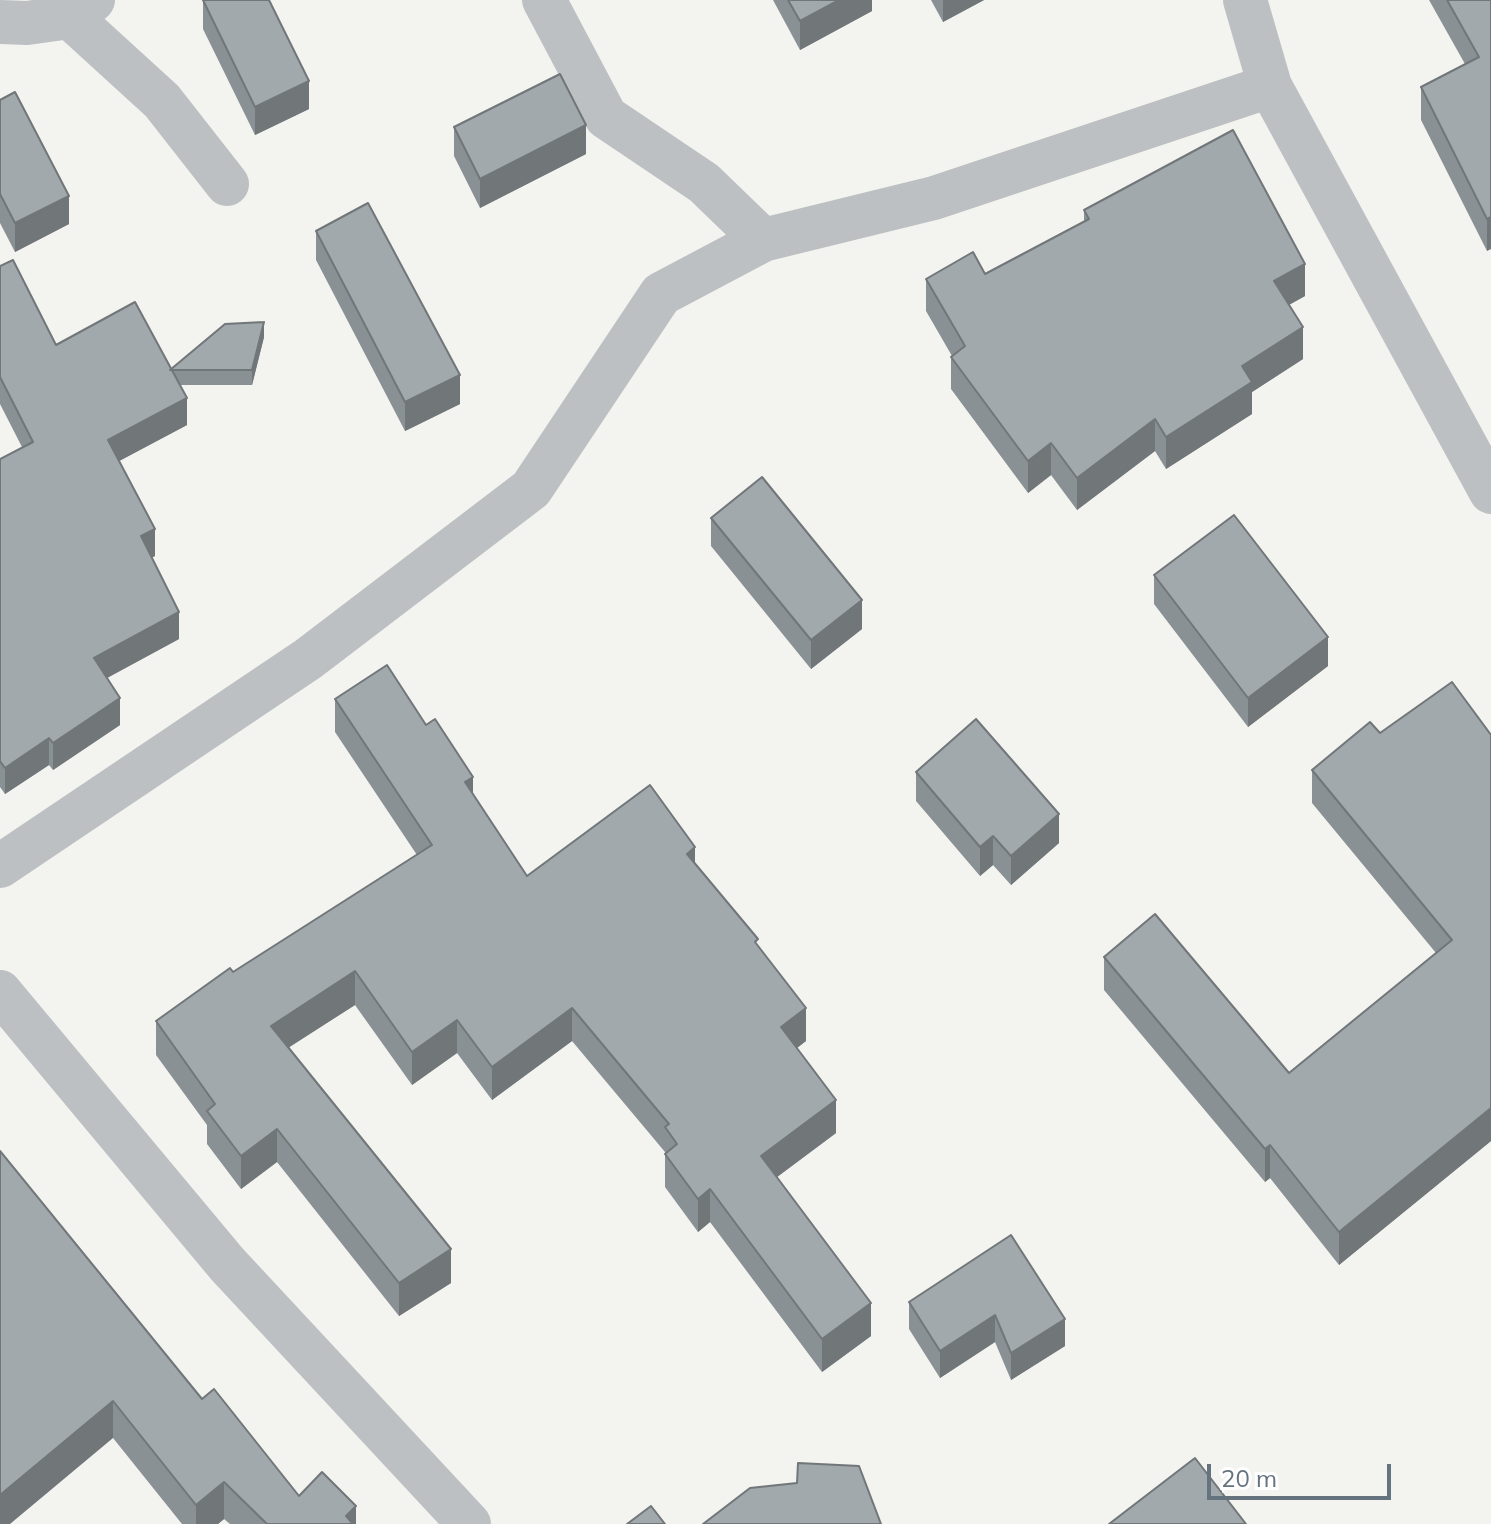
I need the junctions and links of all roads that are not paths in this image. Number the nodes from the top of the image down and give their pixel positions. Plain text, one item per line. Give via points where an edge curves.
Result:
1 (544, 0) edge
2 (1245, 0) edge
3 (82, 8) edge
4 (0, 22) edge
5 (1270, 86) junction
6 (227, 184) dead end
7 (763, 240) junction
8 (1491, 492) edge
9 (0, 866) edge
10 (0, 992) edge
11 (469, 1524) edge

1 - 7 street via 606,117 704,183
2 - 5 street
3 - 4 street via 27,23
3 - 6 street
5 - 7 street via 934,198
5 - 8 street
7 - 9 street via 661,294 531,489 308,659
10 - 11 street via 227,1264

